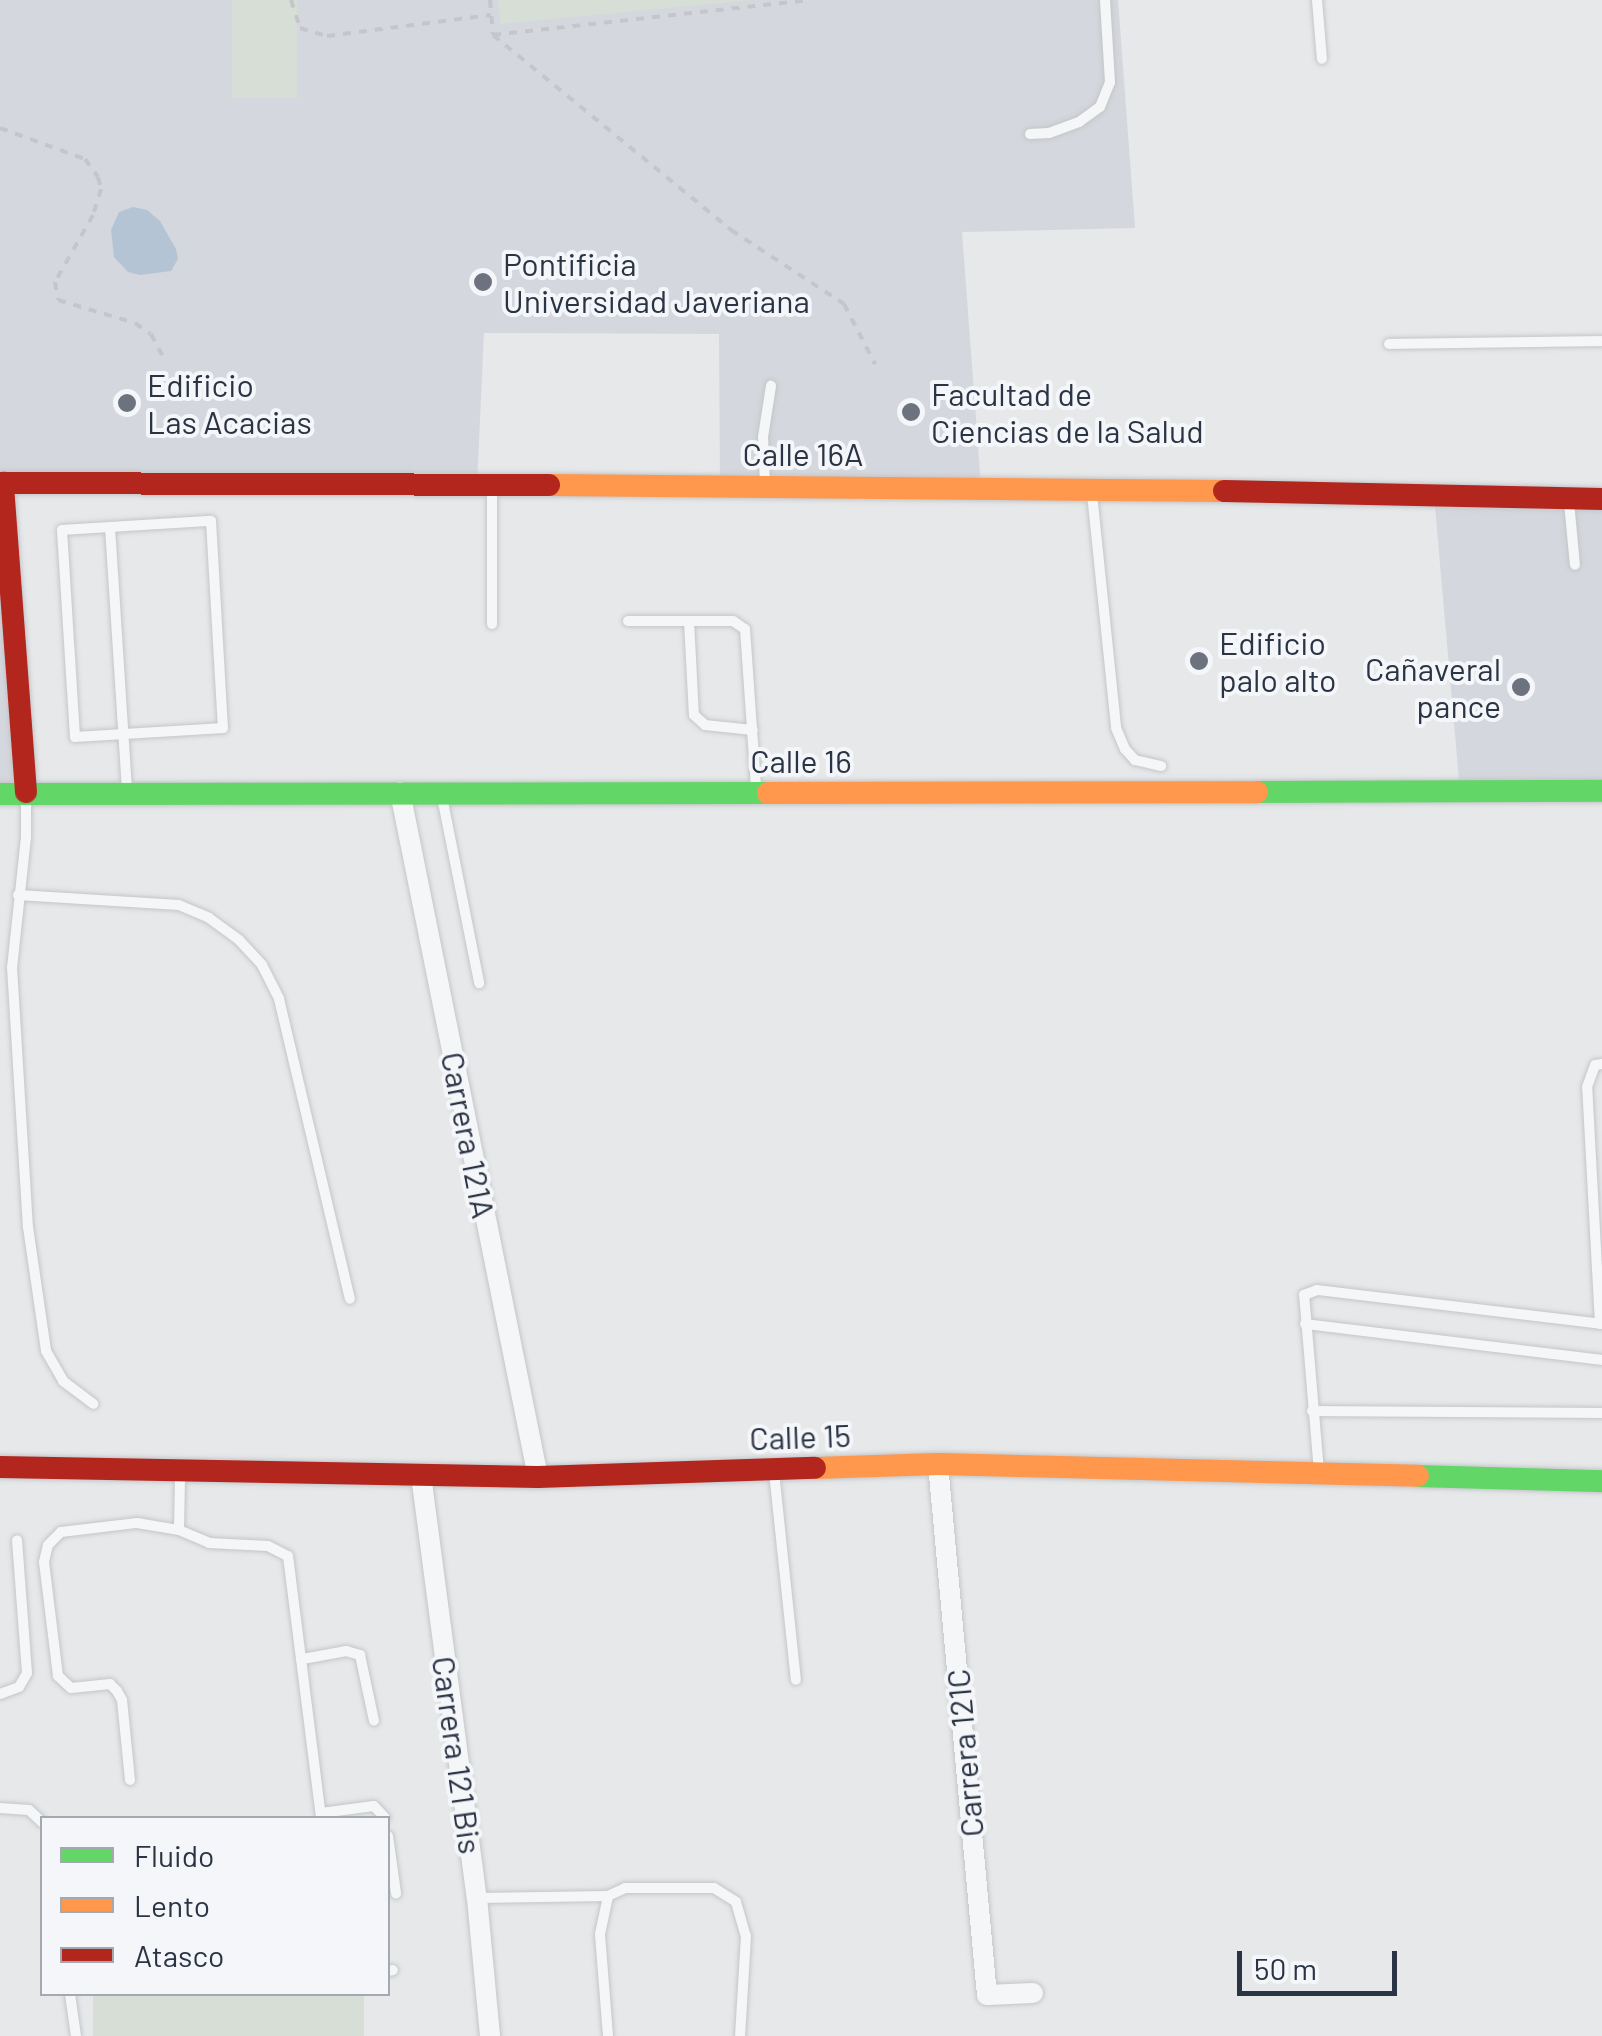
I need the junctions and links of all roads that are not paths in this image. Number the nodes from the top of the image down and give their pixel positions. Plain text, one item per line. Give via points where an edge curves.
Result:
1 (1105, 0) edge
2 (1317, 0) edge
3 (1322, 59) dead end
4 (1030, 134) dead end
5 (1602, 341) edge
6 (1389, 344) dead end
7 (771, 386) dead end
8 (2, 484) edge
9 (492, 485) junction
10 (765, 485) junction
11 (1092, 488) junction
12 (1568, 498) junction
13 (1602, 499) edge
14 (110, 528) junction
15 (1575, 565) dead end
16 (628, 621) dead end
17 (688, 621) junction
18 (492, 624) dead end
19 (753, 730) junction
20 (124, 734) junction
21 (1162, 766) dead end
22 (1602, 791) edge
23 (26, 792) junction
24 (127, 792) junction
25 (400, 792) junction
26 (442, 792) junction
27 (756, 792) junction
28 (0, 794) edge
29 (18, 895) junction
30 (479, 983) dead end
31 (1602, 1064) edge
32 (350, 1299) dead end
33 (1306, 1324) junction
34 (1601, 1324) edge
35 (1602, 1360) edge
36 (92, 1404) dead end
37 (1312, 1411) junction
38 (1602, 1413) edge
39 (938, 1464) junction
40 (0, 1468) edge
41 (774, 1469) junction
42 (1319, 1473) junction
43 (180, 1474) junction
44 (421, 1475) junction
45 (538, 1477) junction
46 (1602, 1481) edge
47 (179, 1530) junction
48 (17, 1540) dead end
49 (304, 1659) junction
50 (796, 1680) dead end
51 (0, 1694) edge
52 (374, 1721) dead end
53 (130, 1780) dead end
54 (0, 1808) edge
55 (321, 1816) edge
56 (383, 1816) edge
57 (40, 1820) edge
58 (390, 1850) edge
59 (396, 1892) dead end
60 (608, 1896) junction
61 (478, 1898) junction
62 (1033, 1993) dead end
63 (70, 1996) edge
64 (76, 2036) edge
65 (490, 2036) edge
66 (608, 2036) edge
67 (740, 2036) edge

1 - 4 lane via 1110,82 1100,106 1079,122
2 - 3 lane
5 - 6 lane
7 - 10 lane
8 - 9 street, Calle 16A
8 - 23 street
9 - 10 street, Calle 16A
9 - 18 lane
10 - 11 street, Calle 16A
11 - 12 street, Calle 16A
11 - 21 lane via 1116,728 1136,760
12 - 13 street, Calle 16A
12 - 15 lane
14 - 20 lane
14 - 20 lane via 62,530 74,737
14 - 20 lane via 211,522 223,728
16 - 17 lane
17 - 19 lane via 694,715 705,725
17 - 19 lane via 733,621 745,629
19 - 27 lane
20 - 24 lane
22 - 27 street, Calle 16
23 - 24 street, Calle 16
23 - 28 street, Calle 16
23 - 29 lane
24 - 25 street, Calle 16
25 - 26 street, Calle 16
25 - 45 street, Carrera 121A
26 - 27 street, Calle 16
26 - 30 lane
29 - 32 lane via 179,905 224,929 262,966 279,999
29 - 36 lane via 12,967 30,1244 46,1351 63,1380
31 - 34 lane via 1595,1065 1587,1087
33 - 34 lane via 1304,1295 1317,1290
33 - 35 lane
33 - 37 lane
37 - 38 lane
37 - 42 lane
39 - 41 street, Calle 15
39 - 42 street, Calle 15
39 - 62 street, Carrera 121C via 986,1995
40 - 43 street, Calle 15
41 - 45 street, Calle 15
41 - 50 lane
42 - 46 street, Calle 15
43 - 44 street, Calle 15
43 - 47 lane
44 - 45 street, Calle 15
44 - 61 street, Carrera 121 Bis
47 - 49 lane via 209,1543 268,1546 288,1556
47 - 53 lane via 137,1524 60,1532 44,1562 58,1676 71,1688 110,1684 117,1691
48 - 51 lane via 27,1673 19,1687
49 - 52 lane via 346,1651 360,1656
49 - 55 lane
54 - 57 lane via 30,1810
55 - 56 lane via 374,1806
58 - 59 lane
60 - 61 lane
60 - 66 lane via 600,1934
60 - 67 lane via 625,1888 714,1888 736,1902 746,1936
61 - 65 street, Carrera 121 Bis
63 - 64 lane

